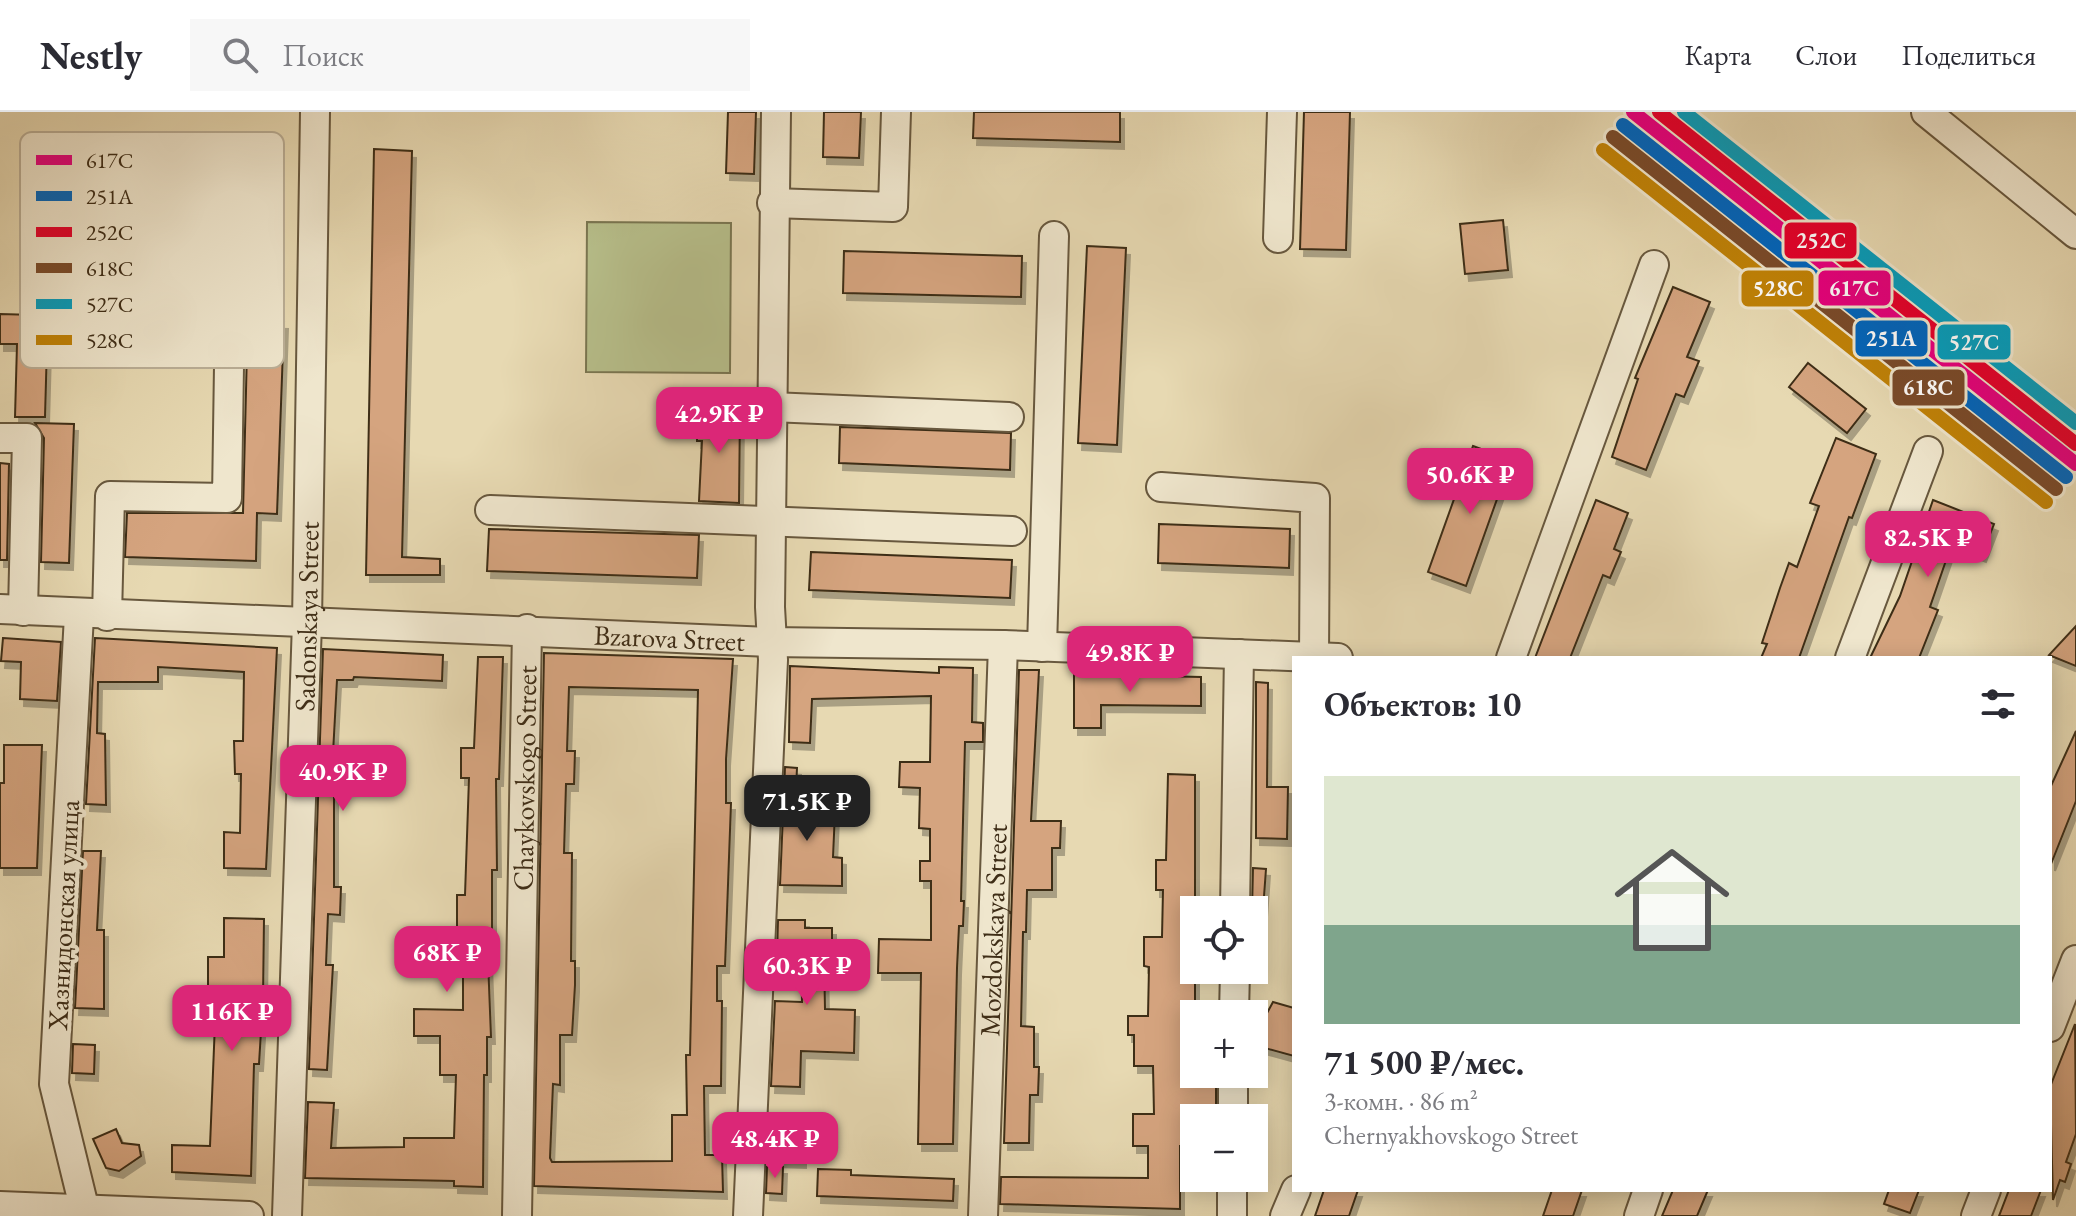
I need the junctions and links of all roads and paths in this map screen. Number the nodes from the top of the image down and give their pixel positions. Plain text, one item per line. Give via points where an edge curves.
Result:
1 (315, 112) edge
2 (776, 112) edge
3 (896, 112) edge
4 (1282, 112) edge
5 (1926, 112) edge
6 (772, 203) junction
7 (2076, 234) edge
8 (1054, 236) dead end
9 (1278, 238) dead end
10 (1654, 265) dead end
11 (229, 368) edge
12 (771, 407) junction
13 (1009, 417) dead end
14 (0, 438) edge
15 (1928, 451) dead end
16 (1161, 487) dead end
17 (490, 510) dead end
18 (771, 519) junction
19 (1012, 531) dead end
20 (12, 610) edge
21 (93, 615) junction
22 (307, 622) junction
23 (527, 629) junction
24 (770, 642) junction
25 (1003, 645) junction
26 (1042, 647) junction
27 (1239, 654) junction
28 (1292, 656) edge
29 (1314, 656) edge
30 (1512, 656) edge
31 (1851, 656) edge
32 (1235, 896) edge
33 (2076, 960) edge
34 (2052, 1022) edge
35 (1232, 1192) edge
36 (1295, 1192) edge
37 (1647, 1192) edge
38 (1985, 1192) edge
39 (0, 1206) edge
40 (85, 1211) junction
41 (249, 1216) edge
42 (287, 1216) edge
43 (517, 1216) edge
44 (748, 1216) edge
45 (983, 1216) edge
46 (1232, 1216) edge
47 (1285, 1216) edge
48 (1639, 1216) edge
49 (1976, 1216) edge

1 - 22 street, Sadonskaya Street
2 - 6 street
3 - 6 street via 893,207
4 - 9 street
5 - 7 street
6 - 12 street
8 - 26 street
10 - 30 street
11 - 21 street, Хазнидонская улица via 227,498 110,496
12 - 13 street
12 - 18 street
14 - 20 street via 27,438
15 - 31 street
16 - 29 street via 1315,498
17 - 18 street
18 - 19 street
18 - 24 street
20 - 21 street, Bzarova Street
21 - 22 street, Bzarova Street
21 - 40 street, Хазнидонская улица via 54,1084
22 - 23 street, Bzarova Street
22 - 42 street, Sadonskaya Street
23 - 24 street, Bzarova Street
23 - 43 street, Chaykovskogo Street
24 - 25 street, Bzarova Street
24 - 44 street
25 - 26 street, Bzarova Street
25 - 45 street, Mozdokskaya Street
26 - 27 street, Bzarova Street
27 - 28 street, Bzarova Street
27 - 32 street
33 - 34 street
35 - 46 street
36 - 47 street
37 - 48 street
38 - 49 street
39 - 40 street
40 - 41 street

